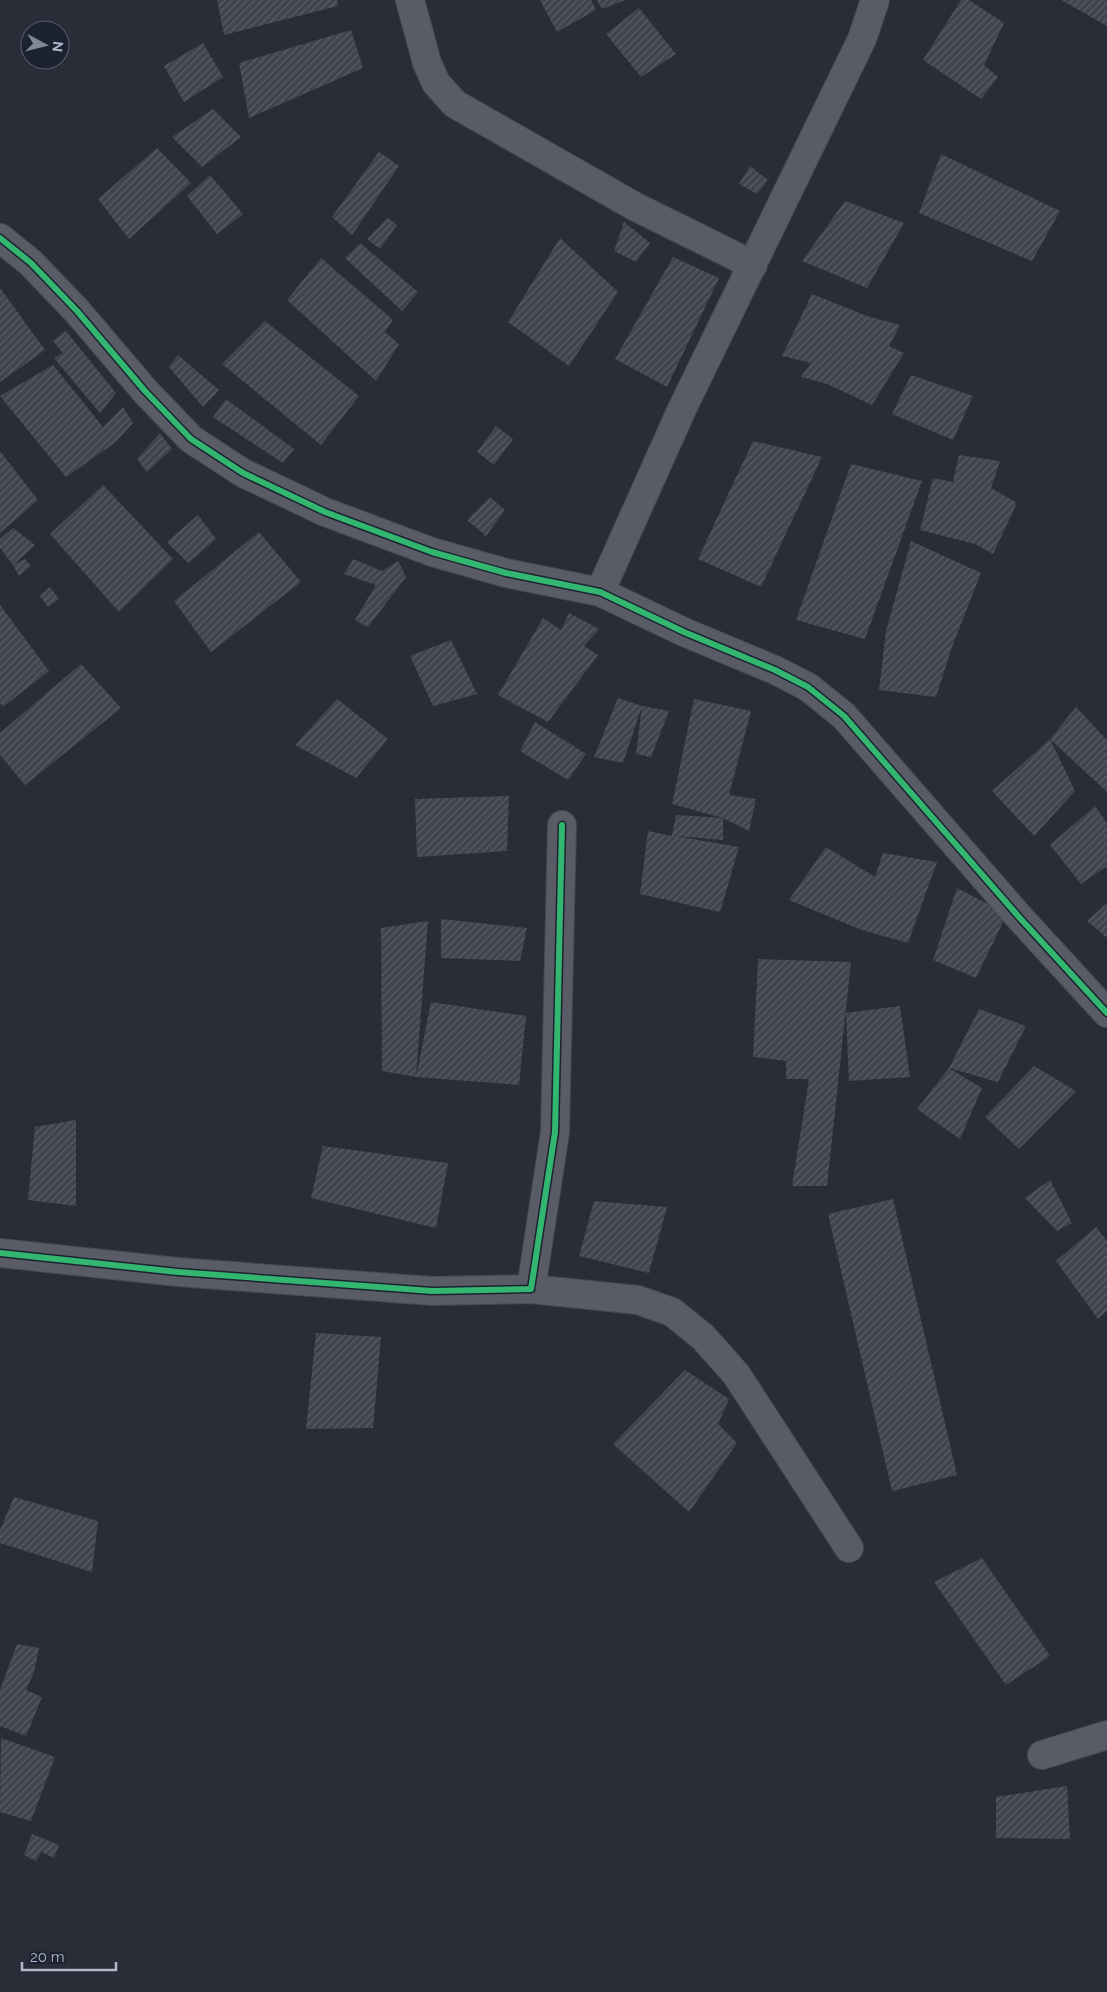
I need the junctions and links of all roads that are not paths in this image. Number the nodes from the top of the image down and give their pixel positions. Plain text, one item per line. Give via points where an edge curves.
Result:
1 (410, 0) edge
2 (875, 0) edge
3 (0, 238) edge
4 (753, 265) junction
5 (600, 592) junction
6 (562, 825) dead end
7 (1107, 1013) edge
8 (0, 1253) edge
9 (531, 1289) junction
10 (849, 1548) dead end
11 (1107, 1736) edge
12 (1042, 1755) dead end

1 - 4 street via 436,83 455,104 634,206
2 - 4 street via 862,39
3 - 5 street via 31,263 77,311 191,439 243,473 325,512 432,552 506,573
4 - 5 street via 682,409
5 - 7 street via 808,687 844,716
6 - 9 street via 555,1132
8 - 9 street via 178,1272 432,1291
9 - 10 street via 638,1300 672,1312 703,1337 736,1374
11 - 12 street

